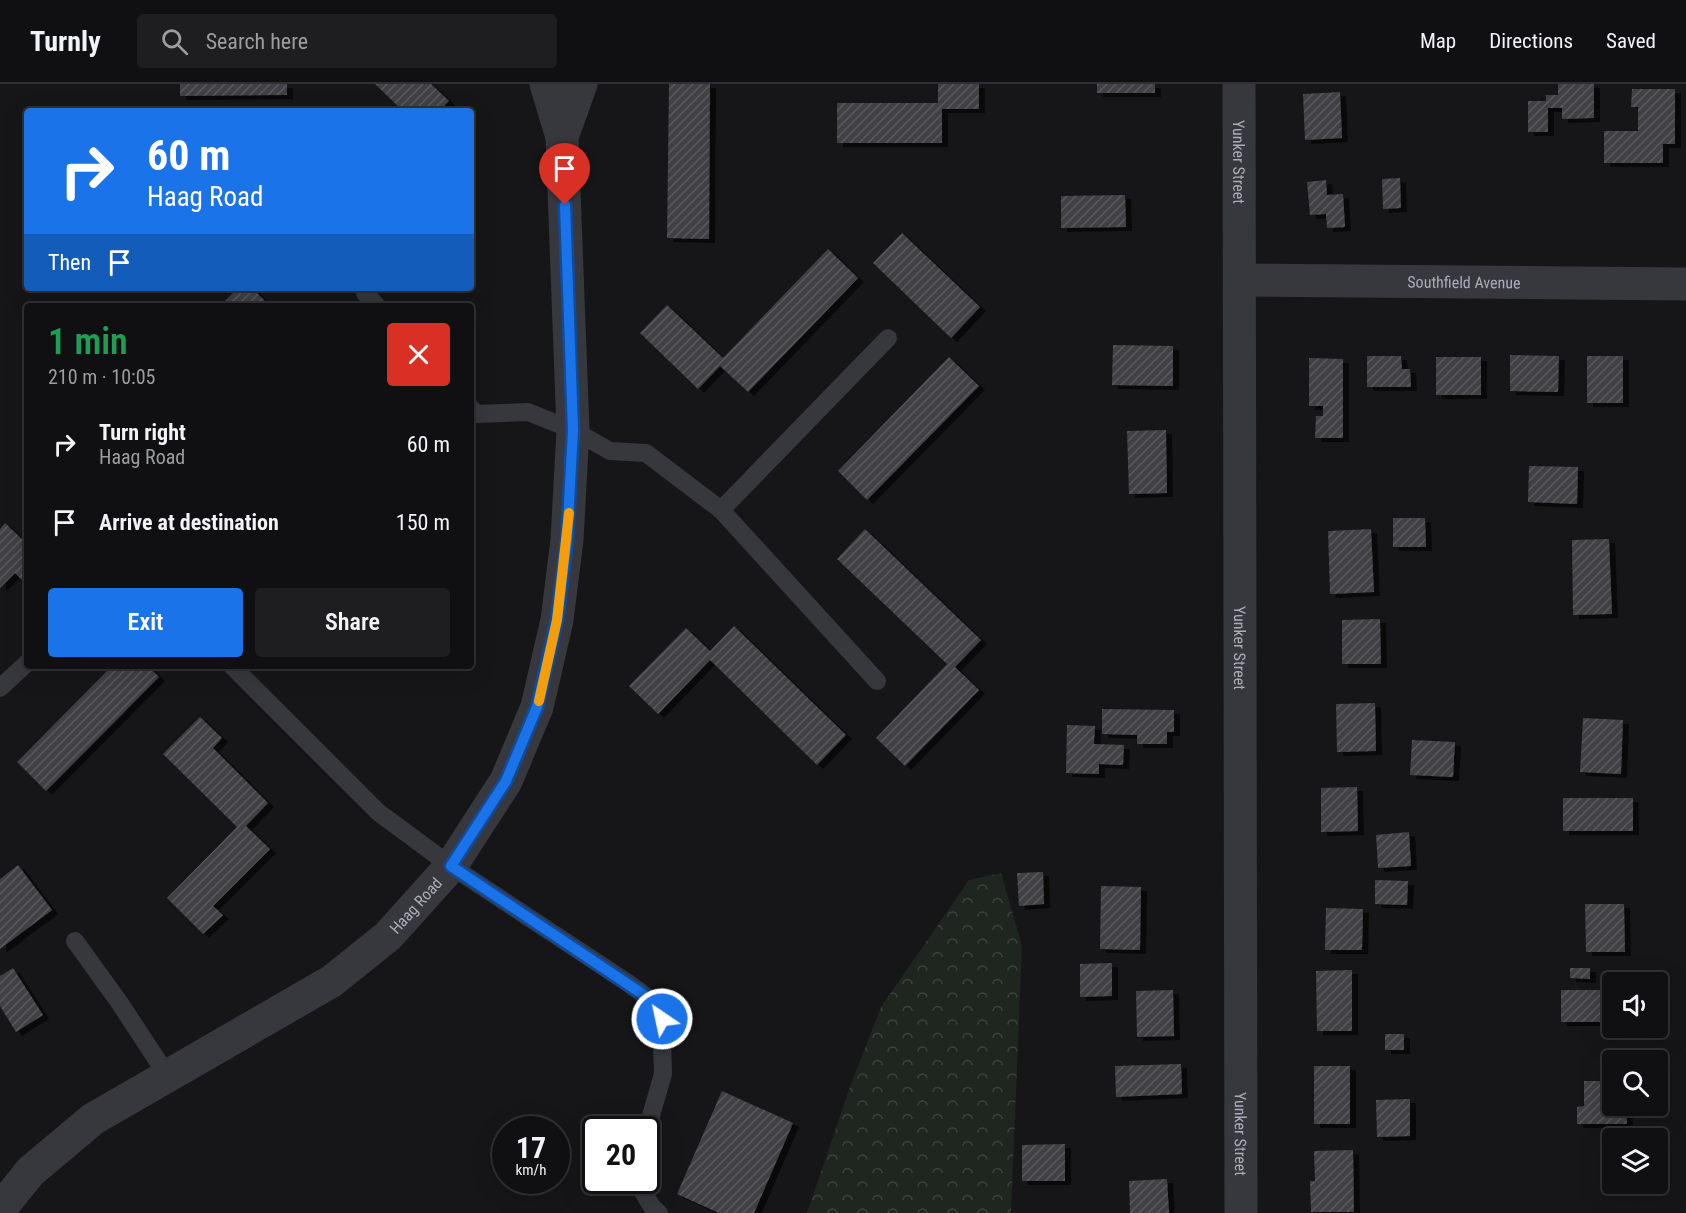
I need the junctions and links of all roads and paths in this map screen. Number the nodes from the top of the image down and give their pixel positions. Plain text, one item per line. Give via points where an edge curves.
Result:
1 (546, 84) edge
2 (581, 84) edge
3 (1239, 84) edge
4 (562, 137) junction
5 (1240, 280) junction
6 (1686, 284) edge
7 (888, 338) dead end
8 (474, 412) edge
9 (573, 430) junction
10 (721, 510) junction
11 (24, 666) edge
12 (235, 669) edge
13 (876, 681) dead end
14 (0, 688) edge
15 (451, 866) junction
16 (75, 941) dead end
17 (167, 1075) junction
18 (651, 1116) edge
19 (644, 1194) edge
20 (0, 1209) edge
21 (659, 1213) edge
22 (1241, 1213) edge

1 - 4 street, Haag Road
2 - 4 street, Haag Road
3 - 5 street, Yunker Street
4 - 9 street, Haag Road
5 - 6 street, Southfield Avenue
5 - 22 street, Yunker Street
7 - 10 lane
8 - 9 lane via 528,412
9 - 10 lane via 610,451 646,453
9 - 15 street, Haag Road via 559,608 537,707 506,781
10 - 13 lane
11 - 14 lane
12 - 15 lane via 378,812
15 - 17 street, Haag Road via 388,936 332,981
15 - 18 lane via 661,1007 663,1074
16 - 17 lane
17 - 20 street, Haag Road via 93,1119 31,1171
19 - 21 lane

